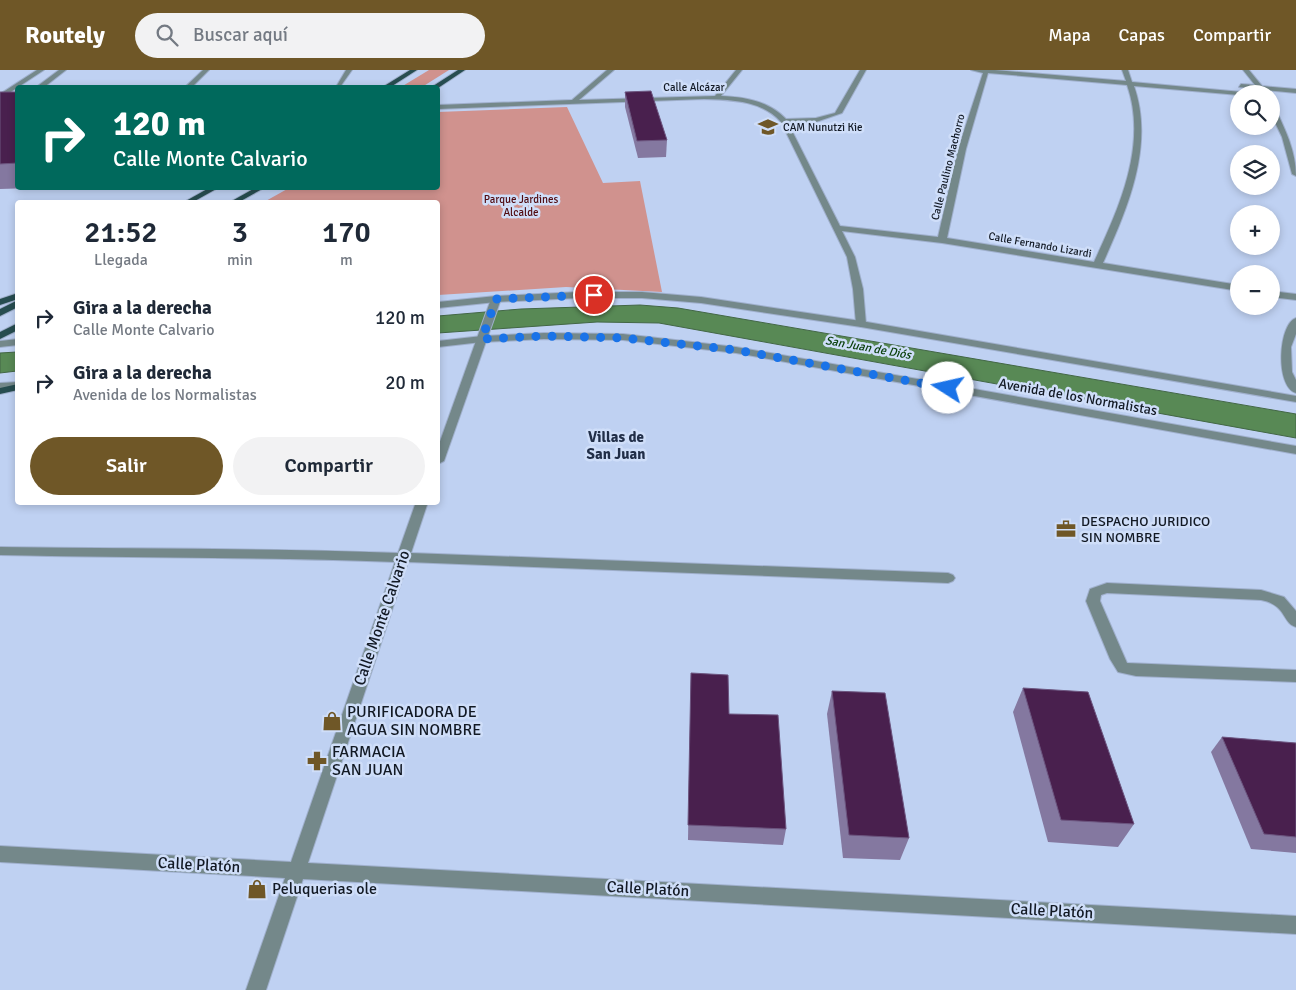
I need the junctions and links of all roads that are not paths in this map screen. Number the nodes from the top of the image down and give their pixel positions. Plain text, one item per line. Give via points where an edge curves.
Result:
1 (41, 70) edge
2 (63, 70) edge
3 (206, 70) edge
4 (349, 70) edge
5 (414, 70) edge
6 (462, 70) edge
7 (611, 70) edge
8 (739, 70) edge
9 (863, 70) edge
10 (974, 70) edge
11 (1053, 70) edge
12 (1246, 70) edge
13 (986, 71) edge
14 (1128, 77) edge
15 (18, 85) edge
16 (42, 85) edge
17 (189, 85) edge
18 (339, 85) edge
19 (389, 85) edge
20 (438, 85) edge
21 (1258, 85) edge
22 (15, 87) edge
23 (1230, 88) edge
24 (1230, 91) edge
25 (1280, 91) edge
26 (1296, 91) edge
27 (0, 97) edge
28 (717, 97) junction
29 (1280, 97) edge
30 (1296, 98) edge
31 (576, 100) junction
32 (440, 107) edge
33 (784, 121) junction
34 (1280, 126) edge
35 (1296, 174) edge
36 (210, 190) edge
37 (256, 190) edge
38 (192, 200) edge
39 (238, 200) edge
40 (837, 228) junction
41 (942, 240) junction
42 (1097, 266) junction
43 (1230, 287) edge
44 (1280, 295) edge
45 (15, 297) edge
46 (1296, 297) edge
47 (0, 302) edge
48 (495, 302) junction
49 (15, 304) edge
50 (440, 305) edge
51 (0, 313) edge
52 (1296, 321) edge
53 (861, 324) junction
54 (15, 328) edge
55 (0, 336) edge
56 (483, 336) junction
57 (15, 342) edge
58 (0, 344) edge
59 (440, 344) edge
60 (0, 386) edge
61 (15, 386) edge
62 (15, 387) edge
63 (1296, 390) edge
64 (0, 391) edge
65 (1296, 399) edge
66 (1296, 450) edge
67 (440, 455) edge
68 (421, 505) edge
69 (0, 551) edge
70 (402, 558) junction
71 (948, 578) dead end
72 (1296, 622) edge
73 (1296, 676) edge
74 (0, 854) edge
75 (296, 870) junction
76 (1296, 925) edge
77 (256, 990) edge

1 - 15 street
2 - 16 street
3 - 17 street
4 - 18 street
5 - 19 main road
6 - 20 main road
7 - 31 street
8 - 28 street
9 - 33 street via 840,112 822,119
10 - 13 street
11 - 14 street
12 - 21 street
13 - 14 street
13 - 41 street, Calle Paulino Machorro via 962,149
14 - 23 street
14 - 24 street
14 - 42 street via 1137,113 1135,162 1126,201
22 - 27 street
25 - 26 street
28 - 31 street, Calle Alcázar
28 - 33 street, Calle Alcázar via 765,106
29 - 30 street
31 - 32 street, Calle Alcázar
33 - 40 street, Calle Alcázar
34 - 35 street
36 - 38 main road
37 - 39 main road
40 - 41 street, Calle Fernando Lizardi
40 - 53 street, Calle Alcázar via 851,257
41 - 42 street, Calle Fernando Lizardi
42 - 43 street, Calle Fernando Lizardi
44 - 46 street
45 - 47 main road
48 - 50 street
48 - 53 street via 578,295 642,295 701,300
48 - 56 street
49 - 51 main road
52 - 63 street via 1286,347 1287,372
53 - 65 street
54 - 55 main road
56 - 59 street, Avenida de los Normalistas
56 - 66 street, Avenida de los Normalistas via 623,338 736,350
56 - 67 street
57 - 58 street
60 - 61 street
62 - 64 main road
68 - 70 street, Calle Monte Calvario
69 - 70 street
70 - 71 street
70 - 75 street, Calle Monte Calvario
72 - 73 street via 1278,598 1261,595 1108,588 1095,592 1093,601 1123,668
74 - 75 street, Calle Platón
75 - 76 street, Calle Platón
75 - 77 street, Calle Monte Calvario

